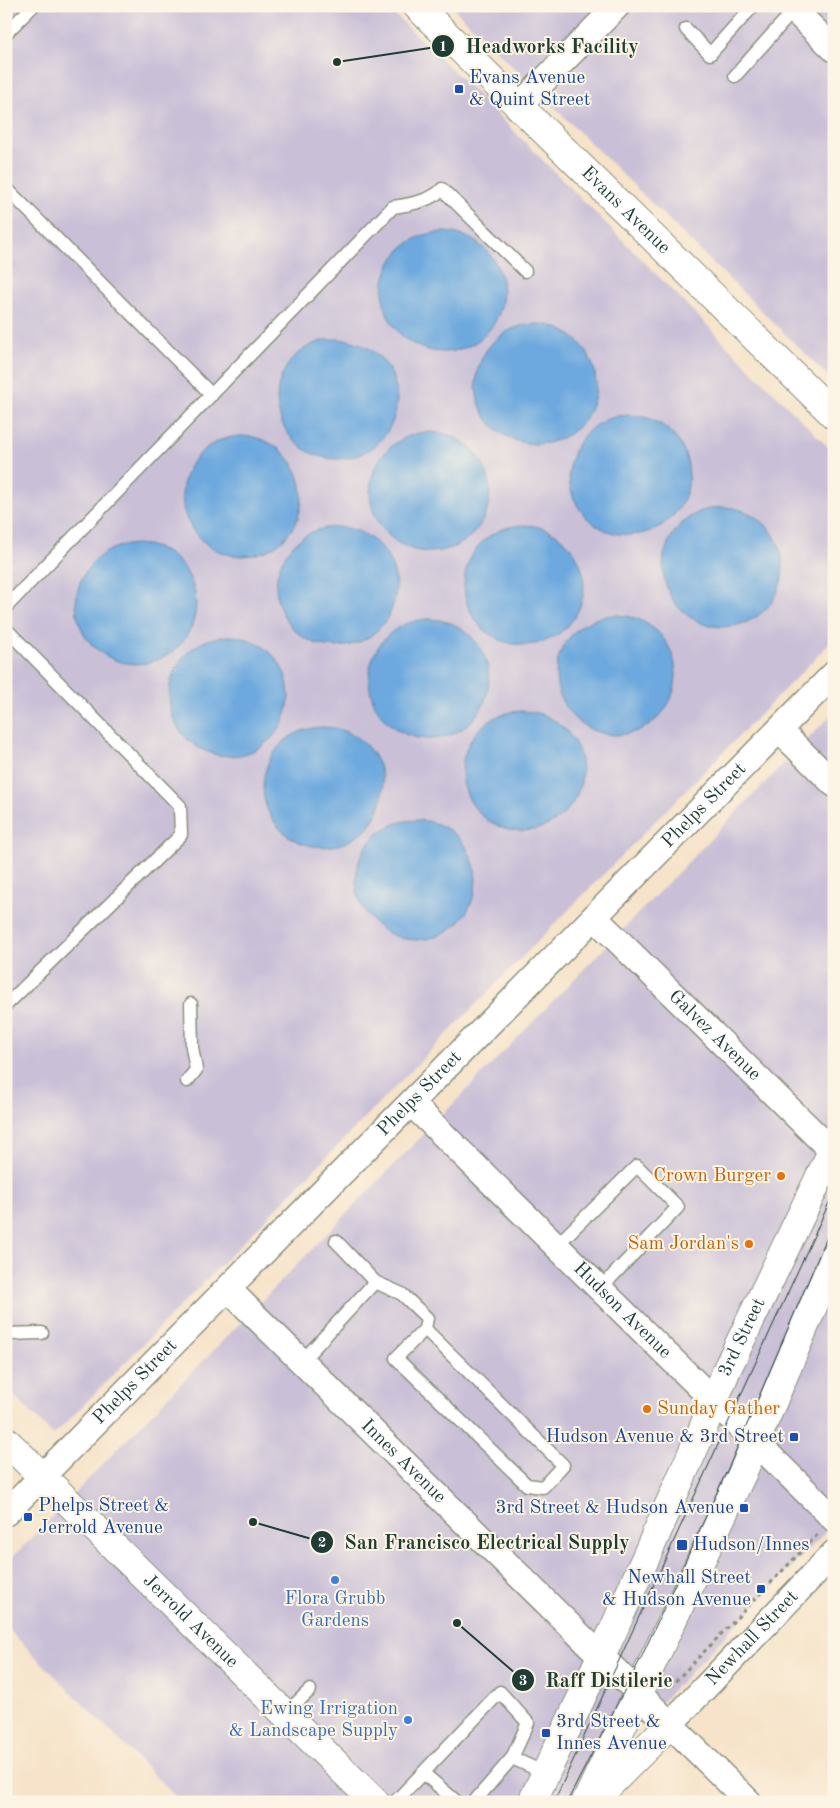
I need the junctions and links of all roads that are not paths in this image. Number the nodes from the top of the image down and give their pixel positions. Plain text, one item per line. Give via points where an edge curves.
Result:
1 (33, 6) edge
2 (417, 6) edge
3 (617, 6) edge
4 (752, 6) edge
5 (792, 8) edge
6 (686, 29) dead end
7 (6, 33) edge
8 (834, 49) edge
9 (735, 76) dead end
10 (518, 107) junction
11 (6, 188) edge
12 (525, 270) dead end
13 (212, 394) junction
14 (834, 415) edge
15 (6, 607) edge
16 (6, 629) edge
17 (834, 674) edge
18 (779, 730) junction
19 (834, 784) edge
20 (594, 917) junction
21 (6, 1004) edge
22 (191, 1004) dead end
23 (188, 1081) dead end
24 (411, 1103) junction
25 (833, 1150) edge
26 (336, 1241) dead end
27 (556, 1246) junction
28 (834, 1257) edge
29 (375, 1282) junction
30 (228, 1289) junction
31 (600, 1289) junction
32 (425, 1329) junction
33 (42, 1333) dead end
34 (6, 1334) edge
35 (302, 1361) junction
36 (714, 1401) junction
37 (6, 1441) edge
38 (756, 1442) junction
39 (44, 1477) junction
40 (6, 1514) edge
41 (833, 1519) edge
42 (834, 1554) edge
43 (601, 1656) junction
44 (310, 1690) dead end
45 (639, 1693) junction
46 (285, 1714) junction
47 (670, 1724) junction
48 (512, 1758) junction
49 (545, 1772) junction
50 (423, 1773) junction
51 (593, 1801) edge
52 (374, 1802) edge
53 (395, 1802) edge
54 (457, 1802) edge
55 (474, 1802) edge
56 (532, 1802) edge
57 (749, 1802) edge

1 - 7 lane
2 - 10 main road, Evans Avenue
3 - 10 street
4 - 6 lane via 710,54
5 - 8 street
5 - 9 lane
10 - 14 main road, Evans Avenue
11 - 13 lane
12 - 13 lane via 442,189 438,194 392,208
13 - 15 lane
16 - 21 lane via 180,806 181,835
17 - 18 street, Phelps Street
18 - 19 street
18 - 20 street, Phelps Street
20 - 24 street, Phelps Street
20 - 25 street, Galvez Avenue
22 - 23 lane via 196,1070
24 - 27 street, Hudson Avenue
24 - 30 street, Phelps Street
25 - 36 main road, 3rd Street
26 - 29 lane
27 - 31 street, Hudson Avenue
27 - 31 lane via 637,1166 678,1207
28 - 38 main road
29 - 32 lane via 402,1294 427,1318
29 - 35 lane
30 - 35 street, Innes Avenue
30 - 39 street, Phelps Street
31 - 36 street, Hudson Avenue
32 - 32 lane via 396,1358 527,1485 543,1487 563,1466
33 - 34 lane
35 - 43 street, Innes Avenue
36 - 38 street, Hudson Avenue
36 - 43 main road, 3rd Street
37 - 39 main road, Jerrold Avenue
38 - 41 street, Hudson Avenue
38 - 45 main road
39 - 40 street, Phelps Street
39 - 46 main road, Jerrold Avenue
42 - 47 street, Newhall Street
43 - 45 street, Innes Avenue
43 - 49 main road, 3rd Street
44 - 46 lane
45 - 47 street, Innes Avenue
45 - 51 main road
46 - 52 main road, Jerrold Avenue
47 - 51 main road
47 - 57 street, Innes Avenue
48 - 49 lane
48 - 50 lane via 528,1723 500,1692
48 - 55 lane
49 - 56 main road, 3rd Street
50 - 53 lane
50 - 54 lane

